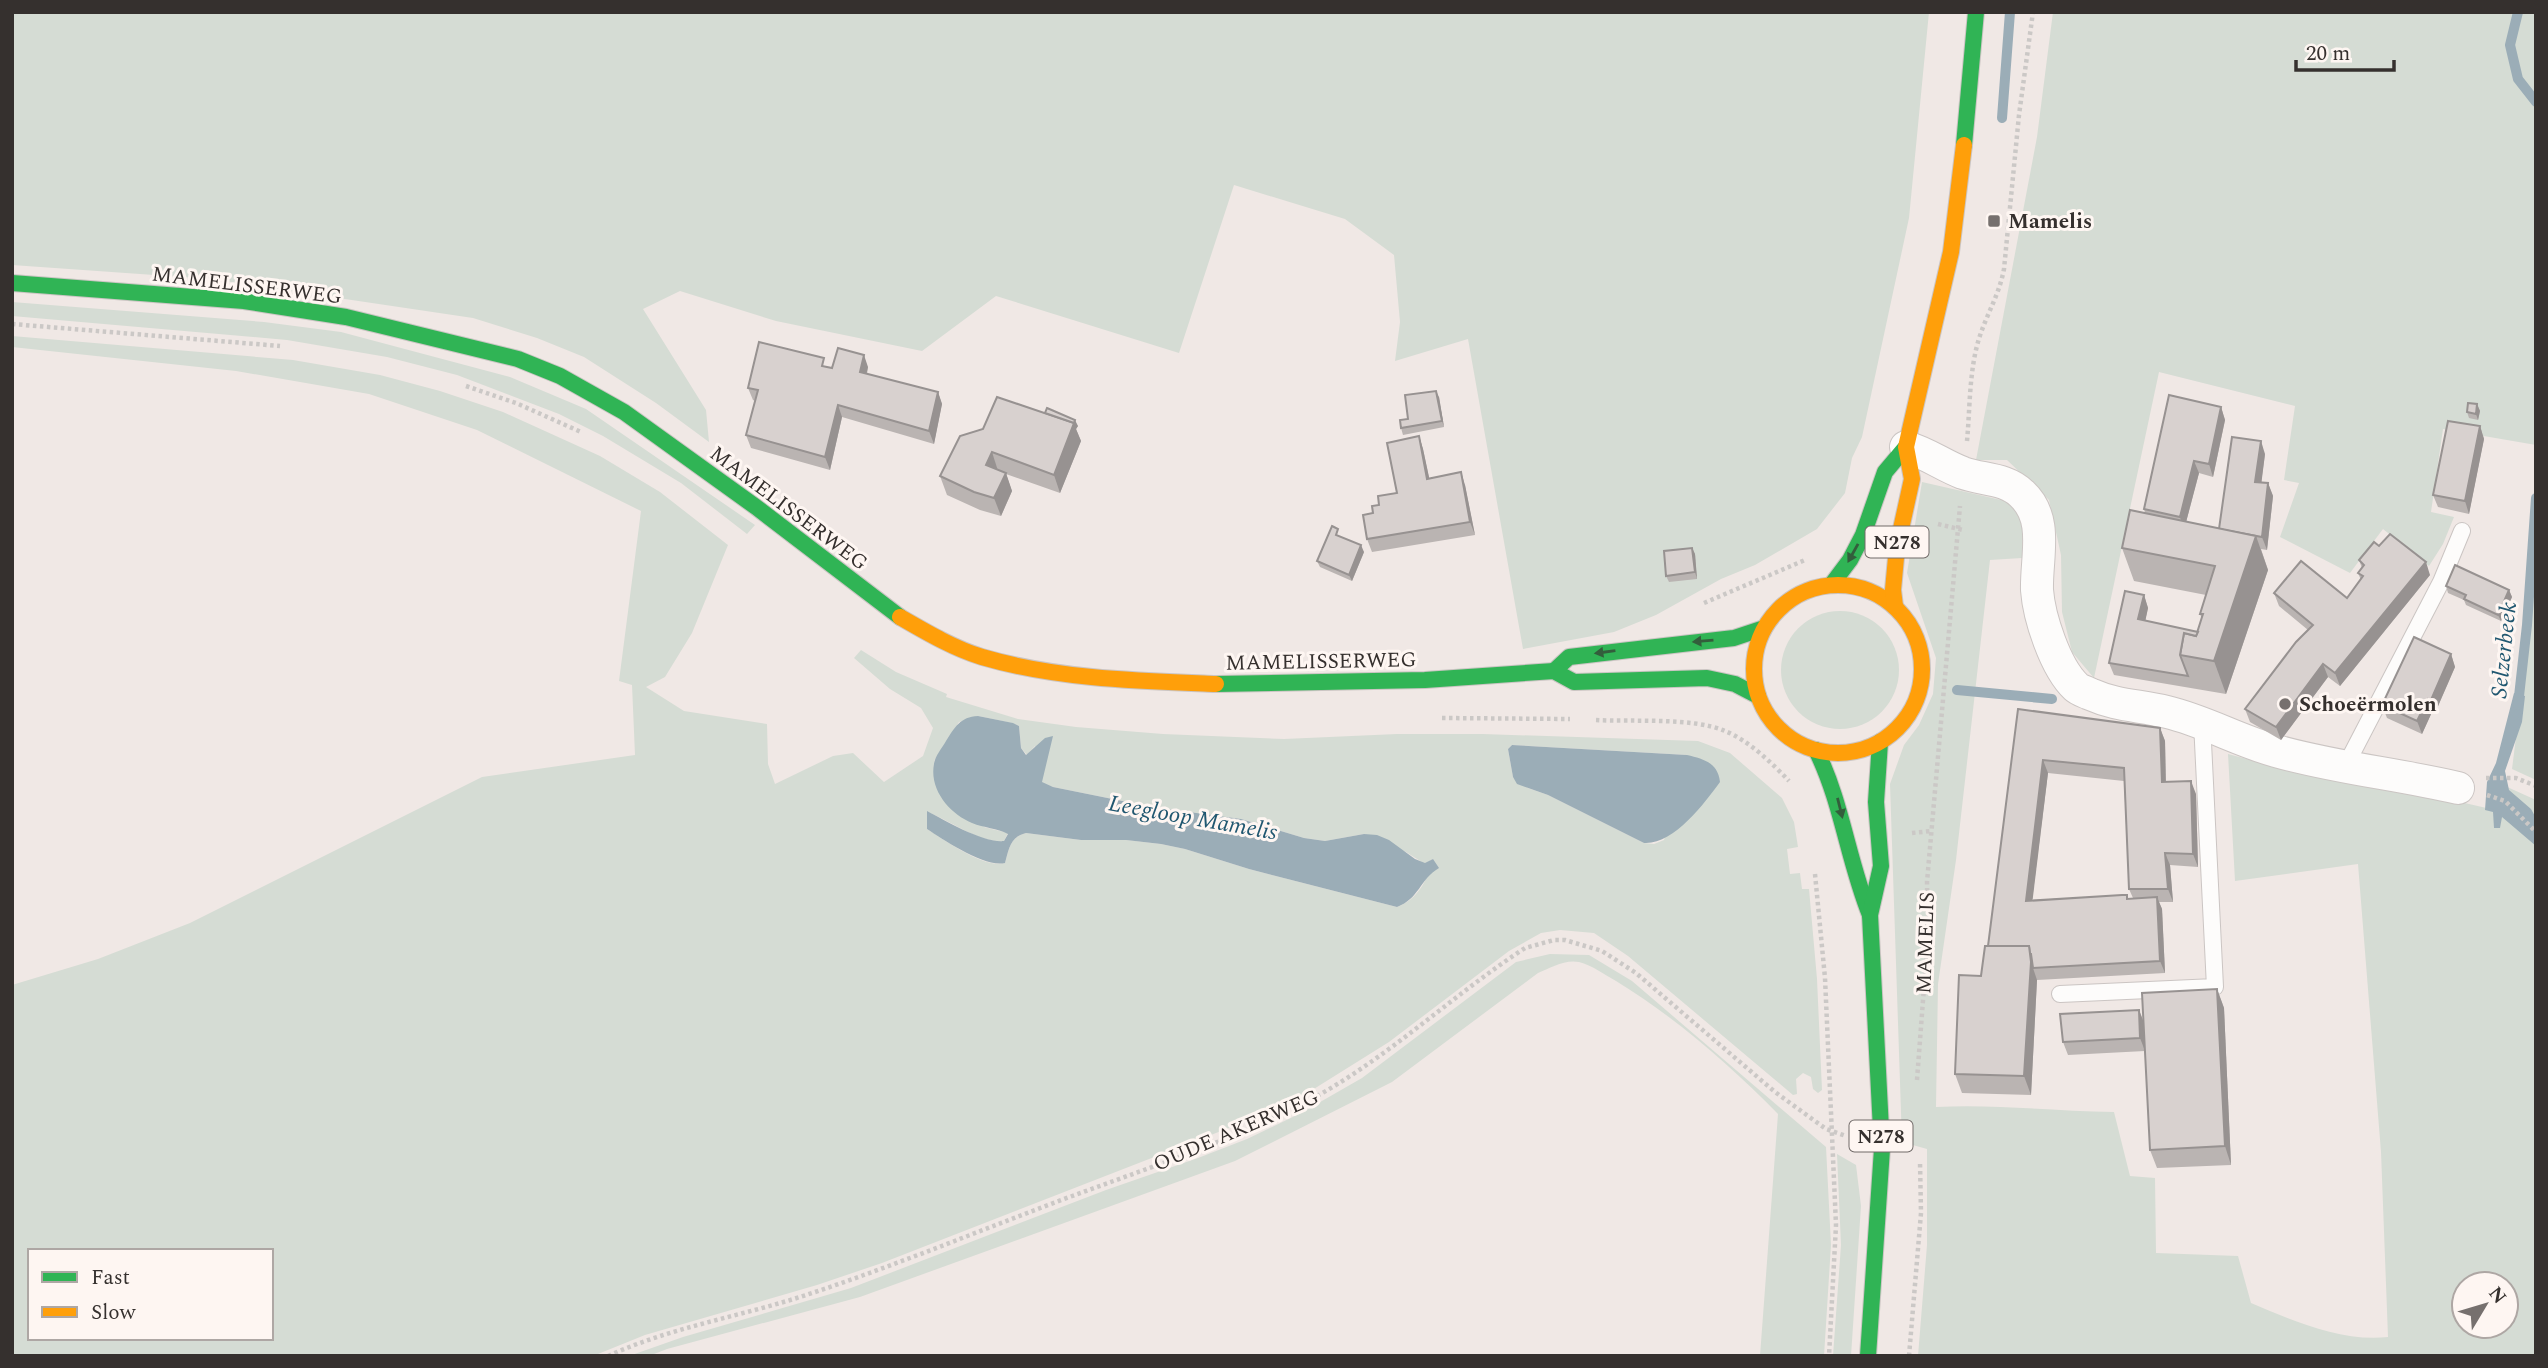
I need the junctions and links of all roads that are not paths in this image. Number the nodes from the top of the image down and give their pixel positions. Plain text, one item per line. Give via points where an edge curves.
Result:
1 (1976, 12) edge
2 (12, 283) edge
3 (1906, 447) junction
4 (2462, 531) dead end
5 (1832, 584) junction
6 (1895, 607) junction
7 (1764, 628) junction
8 (1555, 671) junction
9 (1758, 696) junction
10 (2202, 722) junction
11 (1880, 742) junction
12 (1816, 750) junction
13 (2346, 767) junction
14 (2476, 787) road end
15 (1870, 915) junction
16 (2060, 994) dead end
17 (1868, 1356) edge

1 - 3 main road, N278 via 1951,252
2 - 8 main road, MAMELISSERWEG via 244,301 346,317 518,359 560,376 624,412 894,614 937,639 1022,667 1119,680 1241,685
3 -> 5 main road, N278 via 1885,471 1863,535
3 - 6 main road, N278 via 1912,479 1896,547
3 - 10 street via 1964,473 2013,486 2032,505 2039,531 2039,606 2059,664 2077,687 2112,703
4 - 13 lane via 2441,582
5 - 6 main road, N278 via 1866,589
5 - 7 main road, N278 via 1788,600
6 - 11 main road, N278 via 1918,642 1921,683 1904,721
7 -> 8 main road, MAMELISSERWEG via 1734,638 1569,657
7 - 9 main road, N278 via 1754,661
8 - 9 main road, MAMELISSERWEG via 1574,682 1707,678 1735,684
9 - 12 main road, N278 via 1780,730
10 - 13 street via 2274,751
10 - 16 lane via 2215,987
11 - 12 main road, N278 via 1849,753
11 - 15 main road, N278 via 1876,802 1881,866
12 -> 15 main road, N278 via 1838,800 1853,869
13 - 14 street
15 - 17 main road, N278 via 1882,1149

